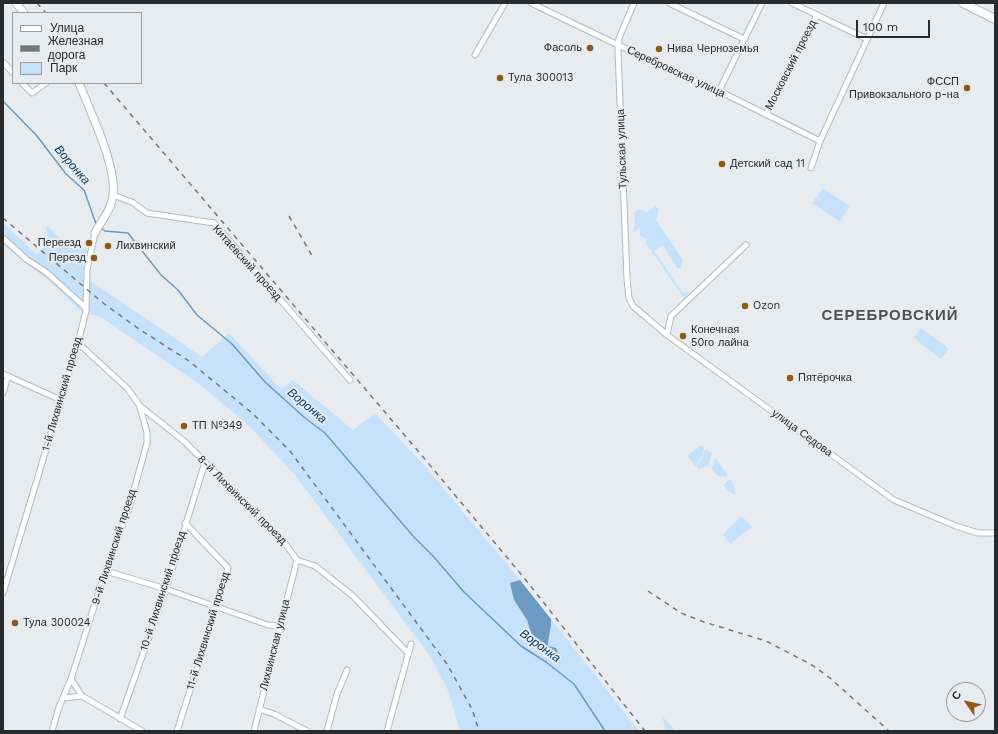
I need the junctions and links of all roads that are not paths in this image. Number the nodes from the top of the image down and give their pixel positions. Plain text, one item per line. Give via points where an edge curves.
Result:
1 (16, 3) edge
2 (504, 3) edge
3 (531, 3) edge
4 (634, 3) edge
5 (669, 3) edge
6 (762, 3) edge
7 (792, 3) edge
8 (884, 3) edge
9 (963, 3) edge
10 (23, 12) edge
11 (817, 15) junction
12 (995, 19) edge
13 (744, 39) junction
14 (867, 39) junction
15 (618, 45) junction
16 (475, 55) dead end
17 (3, 62) edge
18 (12, 72) edge
19 (23, 84) edge
20 (45, 84) edge
21 (79, 84) edge
22 (719, 91) junction
23 (766, 115) junction
24 (820, 141) junction
25 (811, 168) dead end
26 (113, 196) junction
27 (96, 234) joint
28 (3, 238) edge
29 (746, 245) dead end
30 (629, 298) joint
31 (86, 308) junction
32 (667, 335) junction
33 (78, 343) junction
34 (6, 375) edge
35 (350, 380) dead end
36 (3, 393) edge
37 (61, 400) junction
38 (140, 406) junction
39 (205, 462) junction
40 (185, 522) junction
41 (995, 532) edge
42 (297, 560) junction
43 (106, 571) junction
44 (166, 589) junction
45 (3, 593) edge
46 (218, 606) junction
47 (279, 626) junction
48 (411, 644) dead end
49 (408, 653) junction
50 (347, 670) dead end
51 (71, 679) junction
52 (82, 696) junction
53 (63, 698) junction
54 (259, 709) junction
55 (120, 719) junction
56 (52, 731) edge
57 (142, 731) edge
58 (176, 731) edge
59 (254, 731) edge
60 (307, 731) edge
61 (327, 731) edge
62 (387, 731) edge

1 - 10 street
2 - 16 street
3 - 15 street, Серебровская улица
4 - 15 street, Тульская улица via 623,26
5 - 13 street
6 - 13 street
7 - 11 street
8 - 14 street
9 - 12 main road
11 - 14 street
11 - 23 street, Московский проезд
13 - 22 street
14 - 24 street
15 - 22 street, Серебровская улица
15 - 30 street, Тульская улица
17 - 18 street
19 - 20 street via 32,93
21 - 26 street via 112,174
22 - 23 street, Серебровская улица
23 - 24 street, Серебровская улица
24 - 25 street
26 - 27 street, 1-й Лихвинский проезд via 110,208
26 - 35 street, Китаевский проезд via 132,202 147,213 214,223
27 - 31 street, 1-й Лихвинский проезд via 86,276
28 - 31 street
29 - 32 street via 671,316
30 - 32 street, улица Седова via 641,314
31 - 33 street, 1-й Лихвинский проезд
32 - 41 street, улица Седова via 894,500 978,533
33 - 37 street, 1-й Лихвинский проезд
33 - 38 street, 8-й Лихвинский проезд via 127,388
34 - 36 street
34 - 37 street
37 - 45 street, 1-й Лихвинский проезд
38 - 39 street, 8-й Лихвинский проезд via 178,436
38 - 43 street, 9-й Лихвинский проезд via 148,433 147,443 129,508
39 - 40 street, 10-й Лихвинский проезд
39 - 42 street, 8-й Лихвинский проезд via 284,542
40 - 44 street, 10-й Лихвинский проезд
40 - 46 street, 11-й Лихвинский проезд via 228,566
42 - 47 street, Лихвинская улица
42 - 49 street via 313,565 342,587
43 - 44 street
43 - 51 street, 9-й Лихвинский проезд
44 - 46 street
44 - 55 street, 10-й Лихвинский проезд
46 - 47 street via 268,625
46 - 58 street, 11-й Лихвинский проезд
47 - 54 street, Лихвинская улица
48 - 49 street
49 - 62 street
50 - 61 street via 337,694
51 - 52 street
51 - 53 street, 9-й Лихвинский проезд
52 - 53 street
52 - 55 street
53 - 56 street, 9-й Лихвинский проезд
54 - 59 street, Лихвинская улица
54 - 60 street
55 - 57 street

